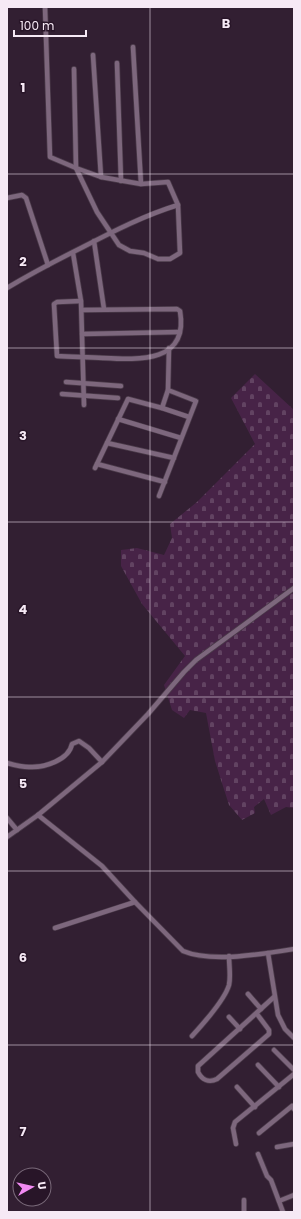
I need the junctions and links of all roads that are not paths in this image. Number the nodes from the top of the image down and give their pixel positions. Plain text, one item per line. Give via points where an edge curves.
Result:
1 (45, 7) edge
2 (133, 47) dead end
3 (93, 55) dead end
4 (117, 63) dead end
5 (74, 69) dead end
6 (76, 168) junction
7 (101, 177) junction
8 (121, 181) junction
9 (141, 184) junction
10 (7, 198) edge
11 (178, 205) junction
12 (111, 233) junction
13 (94, 241) junction
14 (72, 253) junction
15 (48, 265) junction
16 (7, 288) edge
17 (81, 301) junction
18 (82, 310) junction
19 (104, 310) junction
20 (180, 332) junction
21 (82, 334) junction
22 (169, 348) junction
23 (82, 357) junction
24 (66, 382) dead end
25 (83, 383) junction
26 (121, 386) dead end
27 (168, 390) junction
28 (62, 394) dead end
29 (84, 395) junction
30 (118, 398) dead end
31 (84, 405) dead end
32 (162, 408) junction
33 (189, 418) junction
34 (118, 419) junction
35 (181, 438) junction
36 (107, 443) junction
37 (174, 458) junction
38 (164, 482) junction
39 (159, 496) dead end
40 (294, 588) edge
41 (102, 762) junction
42 (7, 763) edge
43 (38, 815) junction
44 (7, 818) edge
45 (17, 830) junction
46 (7, 837) edge
47 (135, 902) junction
48 (55, 928) dead end
49 (294, 949) edge
50 (268, 953) junction
51 (229, 956) junction
52 (248, 994) dead end
53 (274, 997) junction
54 (262, 1009) junction
55 (257, 1014) junction
56 (229, 1017) dead end
57 (240, 1029) junction
58 (192, 1036) dead end
59 (294, 1038) edge
60 (274, 1050) dead end
61 (258, 1065) dead end
62 (294, 1073) edge
63 (237, 1087) dead end
64 (279, 1087) junction
65 (293, 1106) edge
66 (255, 1107) junction
67 (259, 1134) dead end
68 (236, 1144) dead end
69 (294, 1145) edge
70 (277, 1147) dead end
71 (258, 1154) dead end
72 (294, 1195) edge
73 (244, 1200) dead end
74 (279, 1201) junction
75 (244, 1212) edge
76 (283, 1212) edge

1 - 6 street via 50,157
2 - 9 street
3 - 7 street
4 - 8 street
5 - 6 street
6 - 7 street
6 - 12 street
7 - 8 street
8 - 9 street
9 - 11 street via 168,182
10 - 15 street via 22,195 26,198
11 - 12 street via 157,211
11 - 12 street via 180,253 170,259 158,259 144,252 130,251 119,244
12 - 13 street
13 - 14 street
13 - 19 street
14 - 15 street
14 - 17 street
15 - 16 street
17 - 18 street
17 - 23 street via 54,304 57,356
18 - 19 street
18 - 21 street
19 - 20 street via 177,309 181,316
20 - 21 street
20 - 22 street
21 - 23 street
22 - 23 street via 161,354 133,360
22 - 27 street
23 - 25 street
24 - 25 street
25 - 26 street
25 - 29 street
27 - 32 street
27 - 33 street via 196,401
28 - 29 street
29 - 30 street
29 - 31 street
32 - 33 street
32 - 34 street via 128,399
33 - 35 street
34 - 35 street
34 - 36 street
35 - 37 street
36 - 37 street
36 - 38 street via 96,466
37 - 38 street
38 - 39 street
40 - 41 street via 196,660
41 - 42 street via 79,741 72,744 65,756 55,761 29,767
41 - 43 street
43 - 45 street
43 - 47 street via 102,866
44 - 45 street
45 - 46 street
47 - 48 street
47 - 51 street via 183,951 192,955
49 - 50 street
50 - 51 street
50 - 53 street
51 - 58 street via 226,992
52 - 54 street
53 - 54 street
53 - 59 street via 281,1022
54 - 55 street
55 - 57 street
55 - 57 street via 269,1030 269,1034 218,1079 210,1081 203,1078 198,1072 198,1066
56 - 57 street
60 - 62 street
61 - 64 street
62 - 64 street
63 - 66 street
64 - 66 street
65 - 67 street
66 - 68 street via 234,1124
69 - 70 street
71 - 74 street
72 - 74 street
73 - 75 street
74 - 76 street

